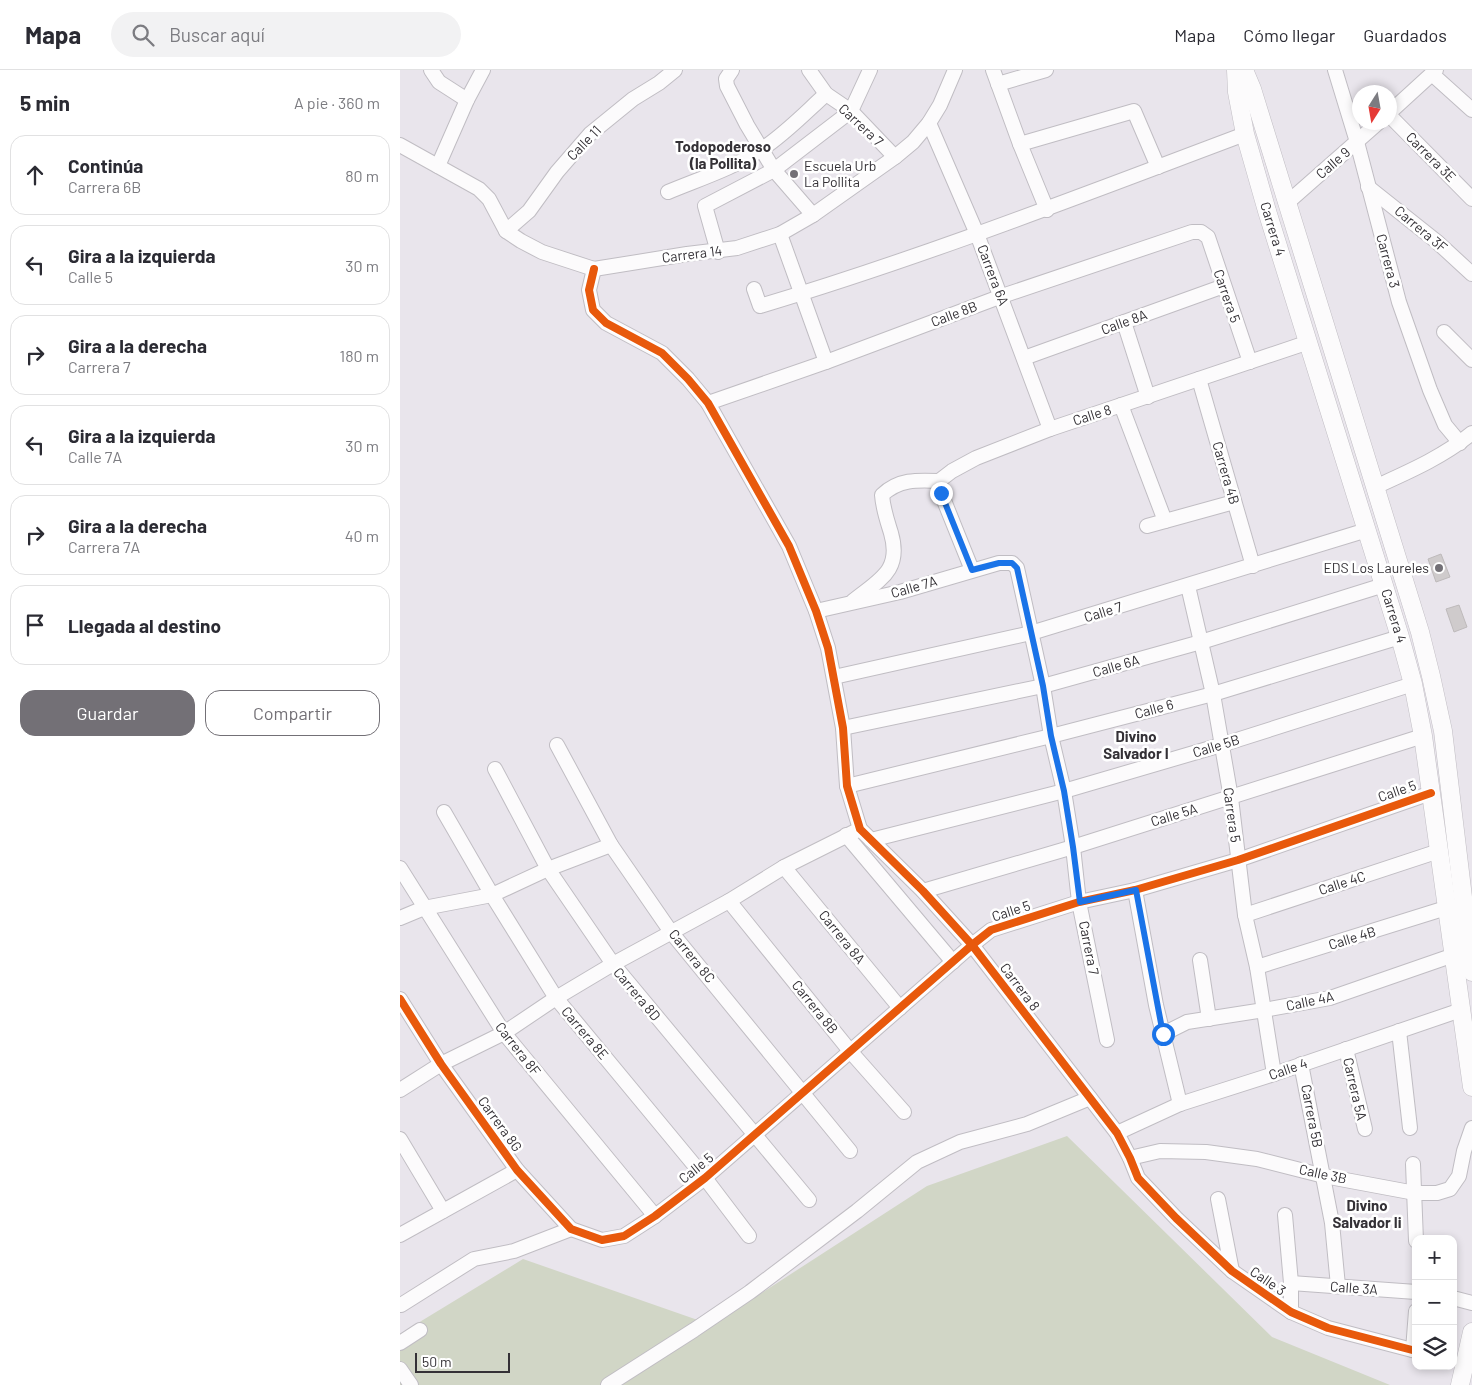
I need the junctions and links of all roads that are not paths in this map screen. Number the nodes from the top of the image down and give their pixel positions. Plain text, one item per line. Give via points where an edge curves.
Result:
1 (483, 70) edge
2 (675, 70) edge
3 (809, 70) edge
4 (870, 70) edge
5 (955, 70) edge
6 (993, 70) edge
7 (1046, 70) edge
8 (1236, 70) edge
9 (1244, 70) edge
10 (1335, 70) edge
11 (430, 71) edge
12 (1428, 73) edge
13 (729, 75) edge
14 (998, 84) junction
15 (826, 94) junction
16 (467, 100) junction
17 (1397, 106) edge
18 (1472, 110) edge
19 (851, 111) junction
20 (1397, 121) edge
21 (929, 124) junction
22 (1370, 130) edge
23 (1245, 134) junction
24 (1357, 142) junction
25 (1020, 144) junction
26 (400, 145) edge
27 (762, 150) junction
28 (895, 157) junction
29 (438, 166) junction
30 (1158, 167) junction
31 (774, 170) junction
32 (1368, 187) junction
33 (668, 192) dead end
34 (1472, 199) edge
35 (1287, 203) junction
36 (1047, 210) junction
37 (813, 215) junction
38 (506, 231) junction
39 (1201, 232) joint
40 (780, 234) junction
41 (977, 234) junction
42 (718, 252) junction
43 (594, 269) junction
44 (1472, 274) edge
45 (1224, 286) junction
46 (754, 289) dead end
47 (802, 293) junction
48 (1002, 296) junction
49 (1124, 322) junction
50 (1444, 332) dead end
51 (1309, 342) junction
52 (1024, 358) junction
53 (1472, 360) edge
54 (826, 362) junction
55 (1250, 362) junction
56 (1199, 380) junction
57 (1148, 397) junction
58 (708, 403) junction
59 (1121, 406) junction
60 (1050, 429) junction
61 (1472, 433) edge
62 (1460, 443) junction
63 (939, 481) junction
64 (1374, 487) junction
65 (1234, 502) junction
66 (1165, 521) junction
67 (1147, 526) dead end
68 (1367, 530) junction
69 (1012, 563) joint
70 (1253, 566) junction
71 (972, 570) junction
72 (1384, 585) junction
73 (1188, 586) junction
74 (850, 604) junction
75 (816, 611) junction
76 (1031, 633) junction
77 (1400, 637) junction
78 (1201, 642) junction
79 (834, 677) junction
80 (1413, 684) junction
81 (1043, 686) junction
82 (1213, 694) junction
83 (843, 728) junction
84 (1051, 736) junction
85 (1423, 736) junction
86 (557, 745) dead end
87 (1221, 745) junction
88 (495, 769) dead end
89 (846, 786) junction
90 (1064, 791) junction
91 (1431, 793) junction
92 (1231, 798) junction
93 (444, 812) dead end
94 (860, 829) junction
95 (846, 835) junction
96 (871, 840) junction
97 (610, 845) junction
98 (1073, 847) junction
99 (1439, 851) junction
100 (1238, 860) junction
101 (784, 867) junction
102 (400, 868) edge
103 (548, 869) junction
104 (1136, 890) junction
105 (923, 891) junction
106 (492, 895) junction
107 (729, 901) junction
108 (1080, 902) junction
109 (424, 908) junction
110 (1446, 908) junction
111 (1246, 915) junction
112 (400, 918) edge
113 (671, 932) junction
114 (972, 945) junction
115 (1454, 955) junction
116 (1200, 960) dead end
117 (953, 962) junction
118 (613, 964) junction
119 (1257, 967) junction
120 (1472, 972) edge
121 (556, 998) junction
122 (400, 999) edge
123 (900, 1008) junction
124 (1264, 1010) junction
125 (1462, 1010) junction
126 (1209, 1019) junction
127 (1399, 1031) junction
128 (504, 1033) junction
129 (1163, 1034) junction
130 (1107, 1040) dead end
131 (1346, 1049) junction
132 (850, 1051) junction
133 (441, 1064) junction
134 (1301, 1064) junction
135 (1274, 1074) junction
136 (1472, 1087) edge
137 (400, 1090) edge
138 (803, 1092) junction
139 (1090, 1098) junction
140 (1180, 1104) junction
141 (904, 1112) dead end
142 (1410, 1128) dead end
143 (1472, 1128) edge
144 (1365, 1129) dead end
145 (1117, 1133) junction
146 (754, 1136) junction
147 (400, 1139) edge
148 (850, 1151) dead end
149 (1130, 1158) junction
150 (1413, 1164) dead end
151 (517, 1170) junction
152 (1324, 1176) junction
153 (705, 1178) junction
154 (1138, 1178) joint
155 (1415, 1193) junction
156 (1218, 1199) dead end
157 (809, 1200) dead end
158 (443, 1211) junction
159 (1285, 1215) dead end
160 (655, 1216) junction
161 (571, 1229) junction
162 (400, 1235) edge
163 (1416, 1235) edge
164 (749, 1236) dead end
165 (602, 1240) joint
166 (1232, 1271) junction
167 (1291, 1283) junction
168 (1338, 1286) junction
169 (1412, 1292) edge
170 (1457, 1299) edge
171 (1472, 1303) edge
172 (401, 1305) edge
173 (1291, 1312) junction
174 (420, 1330) dead end
175 (1472, 1332) edge
176 (400, 1343) edge
177 (1412, 1349) edge
178 (1459, 1364) edge
179 (400, 1369) edge
180 (411, 1385) edge
181 (608, 1385) edge
182 (1460, 1385) edge

1 - 16 street
2 - 38 street, Calle 11 via 590,134 528,211
3 - 15 street, Carrera 7
4 - 19 street
5 - 21 street, Carrera 14
6 - 14 street
7 - 14 street
8 - 23 main road, Carrera 4 via 1236,92
9 - 35 main road, Carrera 4
10 - 24 street, Carrera 3
11 - 16 street via 439,82
12 - 17 street
12 - 18 street
13 - 27 street via 727,86
14 - 25 street
15 - 19 street, Carrera 7
15 - 27 street
16 - 29 street
19 - 28 street, Carrera 7
19 - 31 street
20 - 34 street, Carrera 3E
21 - 28 street, Carrera 14
21 - 41 street, Carrera 6A
22 - 24 street, Calle 9
23 - 30 street
23 - 51 main road, Carrera 4
24 - 32 street, Carrera 3
24 - 35 street, Calle 9
25 - 30 street via 1134,111
25 - 36 street
26 - 29 street
27 - 31 street
27 - 33 street
28 - 37 street, Carrera 14
29 - 38 street via 480,189
30 - 36 street
31 - 37 street
31 - 42 street via 705,206
32 - 44 street, Carrera 3F
32 - 62 street, Carrera 3 via 1400,302 1430,390 1445,425
35 - 64 main road, Carrera 4
36 - 41 street
37 - 40 street, Carrera 14
38 - 43 street, Carrera 14 via 542,252
39 - 45 street, Carrera 5 via 1208,237
39 - 48 street, Calle 8B via 1192,232
40 - 42 street, Carrera 14
40 - 47 street
41 - 47 street
41 - 48 street, Carrera 6A
42 - 43 street, Carrera 14
43 - 58 street via 589,290 593,310 606,323 662,353
45 - 49 street, Calle 8A
45 - 55 street, Carrera 5
46 - 47 street via 760,306
47 - 54 street
48 - 52 street, Carrera 6A
48 - 54 street, Calle 8B
49 - 52 street, Calle 8A
49 - 57 street
50 - 53 street
51 - 55 street, Calle 8
51 - 68 main road, Carrera 4
52 - 60 street, Carrera 6A
54 - 58 street, Calle 8B
55 - 56 street, Calle 8
56 - 57 street, Calle 8
56 - 65 street, Carrera 4B
57 - 59 street, Calle 8
58 - 75 street via 789,546
59 - 60 street, Calle 8
59 - 66 street
60 - 63 street, Calle 8 via 976,458
61 - 62 street
62 - 64 street
63 - 71 street
63 - 74 street via 916,480 892,487 882,495 893,540 894,560 886,575
64 - 120 main road, Carrera 4 via 1420,632 1443,730
65 - 66 street
65 - 70 street, Carrera 4B
66 - 67 street
68 - 70 street, Calle 7
68 - 72 main road, Carrera 4
69 - 71 street, Calle 7A
69 - 76 street, Carrera 7 via 1017,568
70 - 73 street, Calle 7
71 - 74 street, Calle 7A
72 - 77 main road, Carrera 4
72 - 78 street, Calle 6A
73 - 76 street, Calle 7
73 - 78 street, Carrera 5
74 - 75 street, Calle 7A
75 - 79 street
76 - 79 street, Calle 7
76 - 81 street, Carrera 7
77 - 80 main road, Carrera 4
77 - 82 street, Calle 6
78 - 81 street, Calle 6A
78 - 82 street, Carrera 5
79 - 83 street
80 - 85 main road, Carrera 4
80 - 87 street, Calle 5B
81 - 83 street, Calle 6A
81 - 84 street, Carrera 7
82 - 84 street, Calle 6
82 - 87 street, Carrera 5
83 - 89 street
84 - 89 street, Calle 6
84 - 90 street, Carrera 7
85 - 91 main road, Carrera 4
85 - 92 street, Calle 5A
86 - 97 street, Carrera 8C
87 - 90 street, Calle 5B
87 - 92 street, Carrera 5
88 - 103 street, Carrera 8D
89 - 94 street
90 - 96 street, Calle 5B
90 - 98 street, Carrera 7
91 - 99 main road, Carrera 4
91 - 100 street, Calle 5
92 - 98 street, Calle 5A
92 - 100 street, Carrera 5
93 - 106 street, Carrera 8E
94 - 95 street
94 - 96 street, Carrera 8
95 - 101 street
95 - 117 street
96 - 105 street, Carrera 8
97 - 103 street
97 - 113 street, Carrera 8C
98 - 105 street, Calle 5A
98 - 108 street, Carrera 7
99 - 110 main road, Carrera 4
99 - 111 street, Calle 4C
100 - 104 street, Calle 5
100 - 111 street, Carrera 5
101 - 107 street
101 - 123 street, Carrera 8A
102 - 109 street, Carrera 8F
103 - 106 street
103 - 118 street, Carrera 8D
104 - 108 street, Calle 5
104 - 129 street
105 - 114 street, Carrera 8
106 - 109 street
106 - 121 street, Carrera 8E
107 - 113 street
107 - 132 street, Carrera 8B
108 - 114 street, Calle 5 via 992,930
108 - 130 street, Carrera 7
109 - 112 street
109 - 128 street, Carrera 8F
110 - 115 main road, Carrera 4
110 - 119 street, Calle 4B
111 - 119 street, Carrera 5
113 - 118 street
113 - 138 street, Carrera 8C
114 - 117 street, Calle 5
114 - 139 street, Carrera 8
115 - 124 street, Calle 4A via 1330,998
115 - 125 main road, Carrera 4
116 - 126 street
117 - 123 street, Calle 5
118 - 121 street
118 - 146 street, Carrera 8D
119 - 124 street, Carrera 5
121 - 128 street
121 - 153 street, Carrera 8E
122 - 133 street, Carrera 8G
123 - 132 street, Calle 5
124 - 126 street, Calle 4A
124 - 135 street, Carrera 5
125 - 127 street, Calle 4
125 - 136 main road, Carrera 4
126 - 129 street, Calle 4A via 1187,1022
127 - 131 street, Calle 4
127 - 142 street
128 - 133 street
128 - 160 street, Carrera 8F
129 - 140 street
131 - 134 street, Calle 4
131 - 144 street, Carrera 5A
132 - 138 street, Calle 5
132 - 141 street, Carrera 8B
133 - 137 street
133 - 151 street, Carrera 8G
134 - 135 street, Calle 4
134 - 152 street, Carrera 5B
135 - 140 street, Calle 4
138 - 146 street, Calle 5
138 - 148 street, Carrera 8C
139 - 145 street, Carrera 8
139 - 181 street via 1027,1124 960,1142 917,1162 750,1292
140 - 145 street, Calle 4
143 - 155 street, Calle 3B via 1459,1176 1450,1189
145 - 149 street, Carrera 8
146 - 153 street, Calle 5
146 - 157 street, Carrera 8D
147 - 158 street
149 - 152 street, Calle 3B via 1160,1151 1206,1152 1257,1159
149 - 154 street, Carrera 8
150 - 155 street
151 - 158 street
151 - 161 street, Carrera 8G
152 - 155 street, Calle 3B
152 - 168 street, Carrera 5B
153 - 160 street, Calle 5
153 - 164 street, Carrera 8E
154 - 166 street, Calle 3
155 - 163 street
156 - 166 street
158 - 162 street
159 - 167 street
160 - 165 street, Calle 5 via 624,1236
161 - 165 street, Carrera 8G
161 - 172 street via 514,1251 474,1259
166 - 173 street, Calle 3
167 - 168 street, Calle 3A
167 - 173 street
168 - 169 street, Calle 3A
170 - 171 street
173 - 177 street, Calle 3 via 1328,1328
174 - 176 street
175 - 178 main road
178 - 182 main road
179 - 180 street

